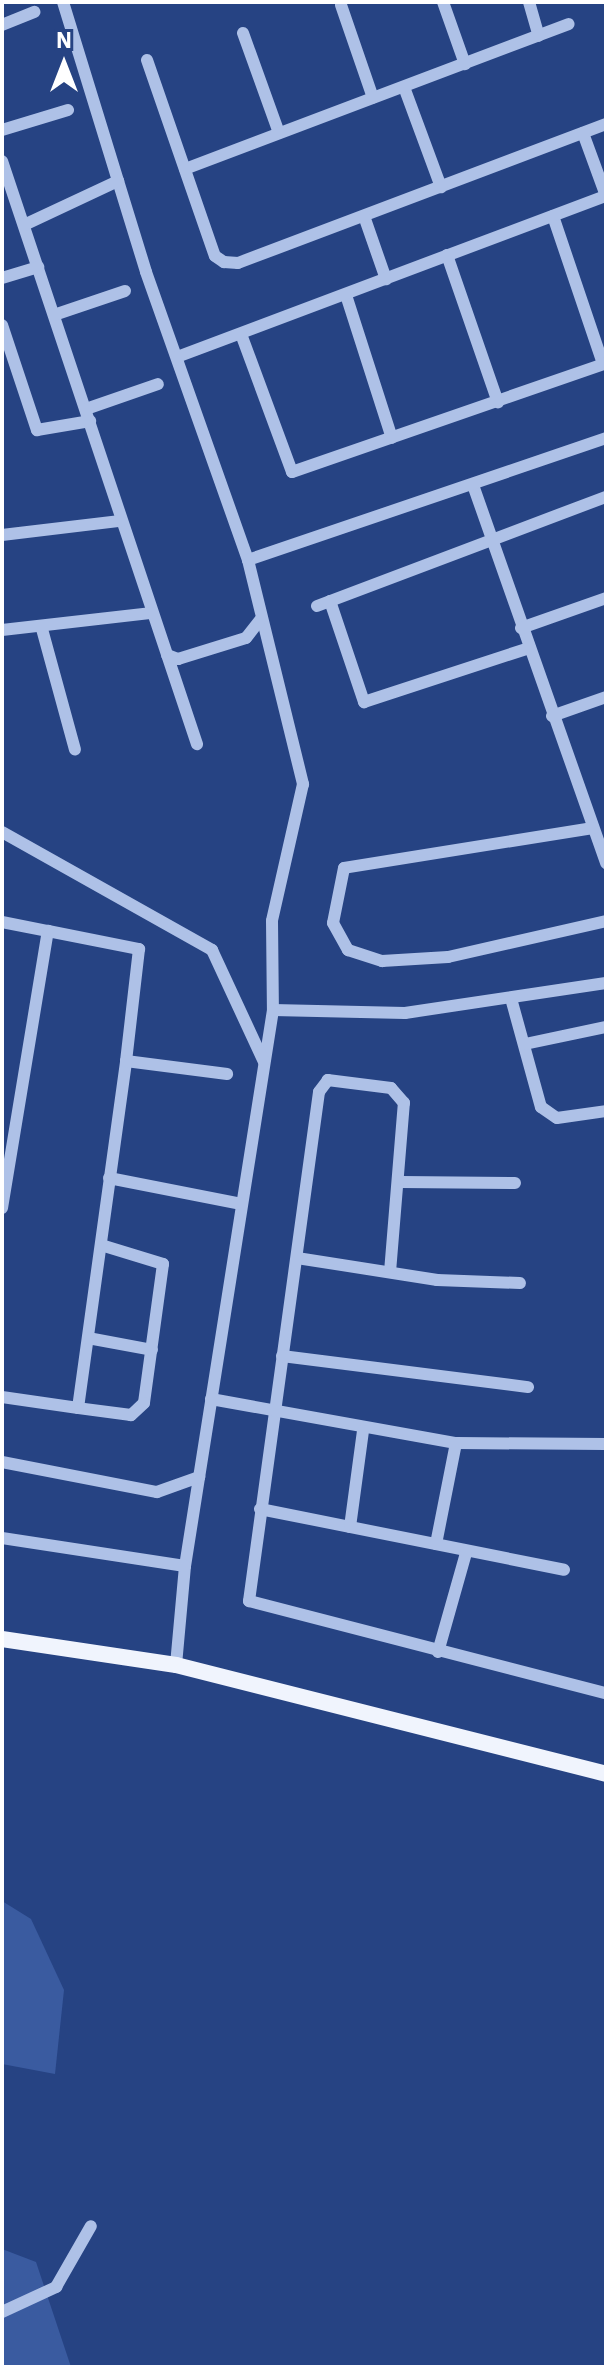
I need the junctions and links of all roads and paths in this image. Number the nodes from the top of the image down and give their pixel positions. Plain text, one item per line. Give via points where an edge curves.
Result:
1 (63, 2) edge
2 (443, 2) edge
3 (529, 2) edge
4 (341, 5) dead end
5 (35, 12) dead end
6 (568, 24) dead end
7 (2, 25) edge
8 (243, 33) dead end
9 (539, 36) junction
10 (147, 60) dead end
11 (465, 64) junction
12 (404, 87) junction
13 (373, 98) junction
14 (68, 110) dead end
15 (606, 124) edge
16 (2, 130) edge
17 (279, 133) junction
18 (583, 133) junction
19 (2, 161) edge
20 (185, 169) junction
21 (5, 179) edge
22 (118, 181) junction
23 (441, 187) junction
24 (606, 196) edge
25 (364, 216) junction
26 (553, 216) junction
27 (24, 225) junction
28 (447, 255) junction
29 (38, 267) junction
30 (2, 278) edge
31 (386, 279) junction
32 (125, 291) dead end
33 (346, 295) junction
34 (54, 315) junction
35 (2, 325) edge
36 (241, 334) junction
37 (177, 357) junction
38 (605, 364) edge
39 (158, 384) dead end
40 (498, 402) junction
41 (88, 415) junction
42 (392, 438) junction
43 (606, 438) edge
44 (473, 485) junction
45 (606, 497) edge
46 (120, 521) junction
47 (2, 535) edge
48 (491, 542) junction
49 (248, 560) junction
50 (606, 598) edge
51 (330, 601) junction
52 (317, 606) dead end
53 (152, 613) junction
54 (260, 620) junction
55 (521, 628) junction
56 (42, 629) junction
57 (2, 630) edge
58 (529, 648) junction
59 (167, 655) junction
60 (606, 697) edge
61 (552, 716) junction
62 (197, 744) dead end
63 (75, 750) dead end
64 (593, 828) junction
65 (2, 832) edge
66 (606, 863) edge
67 (606, 921) edge
68 (2, 922) edge
69 (48, 931) junction
70 (606, 983) edge
71 (512, 1002) junction
72 (273, 1010) junction
73 (606, 1027) edge
74 (525, 1044) junction
75 (126, 1061) junction
76 (264, 1063) junction
77 (227, 1074) dead end
78 (606, 1111) edge
79 (109, 1178) junction
80 (401, 1182) junction
81 (515, 1183) dead end
82 (4, 1190) edge
83 (241, 1204) junction
84 (2, 1208) edge
85 (101, 1245) junction
86 (297, 1258) junction
87 (390, 1272) junction
88 (520, 1283) dead end
89 (88, 1338) junction
90 (152, 1350) junction
91 (282, 1356) junction
92 (528, 1387) dead end
93 (2, 1397) edge
94 (211, 1399) junction
95 (78, 1408) junction
96 (273, 1414) junction
97 (363, 1431) junction
98 (456, 1443) junction
99 (606, 1444) edge
100 (2, 1462) edge
101 (199, 1477) junction
102 (260, 1509) junction
103 (350, 1527) junction
104 (2, 1538) edge
105 (436, 1544) junction
106 (466, 1553) junction
107 (185, 1566) junction
108 (564, 1570) dead end
109 (2, 1639) edge
110 (438, 1652) junction
111 (176, 1665) junction
112 (606, 1693) edge
113 (606, 1774) edge
114 (91, 2226) dead end
115 (2, 2312) edge

1 - 22 street
2 - 11 street
3 - 9 street
4 - 13 street
5 - 7 street
6 - 9 street
8 - 17 street
9 - 11 street
10 - 20 street
11 - 12 street
12 - 13 street
12 - 23 street
13 - 17 street
14 - 16 street
15 - 18 street
17 - 20 street
18 - 23 street
18 - 24 street
19 - 21 street
20 - 25 street via 215,256 224,262
21 - 27 street
22 - 27 street
22 - 37 street
23 - 25 street
24 - 26 street
25 - 31 street
26 - 28 street
26 - 38 street
27 - 29 street
28 - 31 street
28 - 40 street
29 - 30 street
29 - 34 street
31 - 33 street
32 - 34 street
33 - 36 street
33 - 42 street
34 - 41 street
35 - 41 street via 37,430
36 - 37 street
36 - 42 street via 289,471
37 - 49 street
38 - 40 street
39 - 41 street
40 - 42 street
41 - 46 street
43 - 44 street
44 - 48 street
44 - 49 street
45 - 48 street
46 - 47 street
46 - 53 street
48 - 51 street
48 - 55 street
49 - 54 street
50 - 55 street
51 - 52 street
51 - 58 street via 360,701
53 - 56 street
53 - 59 street
54 - 59 street via 246,638 178,659
54 - 72 street via 301,769 302,810 272,921
55 - 58 street
56 - 57 street
56 - 63 street
58 - 61 street
59 - 62 street
60 - 61 street
61 - 64 street
64 - 66 street
64 - 67 street via 344,868 333,923 348,950 382,961 448,957
65 - 76 street via 212,950
68 - 69 street
69 - 75 street via 139,949
69 - 82 street
70 - 71 street
71 - 72 street via 405,1013
71 - 74 street
72 - 76 street
73 - 74 street
74 - 78 street via 541,1107 557,1118
75 - 77 street
75 - 79 street
76 - 83 street
79 - 83 street
79 - 85 street
80 - 81 street
80 - 86 street via 402,1097 391,1088 328,1080 319,1092
80 - 87 street
82 - 84 street
83 - 94 street
85 - 89 street
85 - 90 street via 162,1260
86 - 87 street
86 - 91 street
87 - 88 street
89 - 90 street
89 - 95 street
90 - 95 street via 138,1413
91 - 92 street
91 - 96 street
93 - 95 street
94 - 96 street
94 - 101 street
96 - 97 street
96 - 102 street
97 - 98 street
97 - 103 street
98 - 99 street
98 - 105 street
100 - 101 street via 157,1492
101 - 107 street
102 - 103 street
102 - 110 street via 251,1605
103 - 105 street
104 - 107 street
105 - 106 street
106 - 108 street
106 - 110 street
107 - 111 street
109 - 111 main road
110 - 112 street
111 - 113 main road
114 - 115 street via 56,2287

